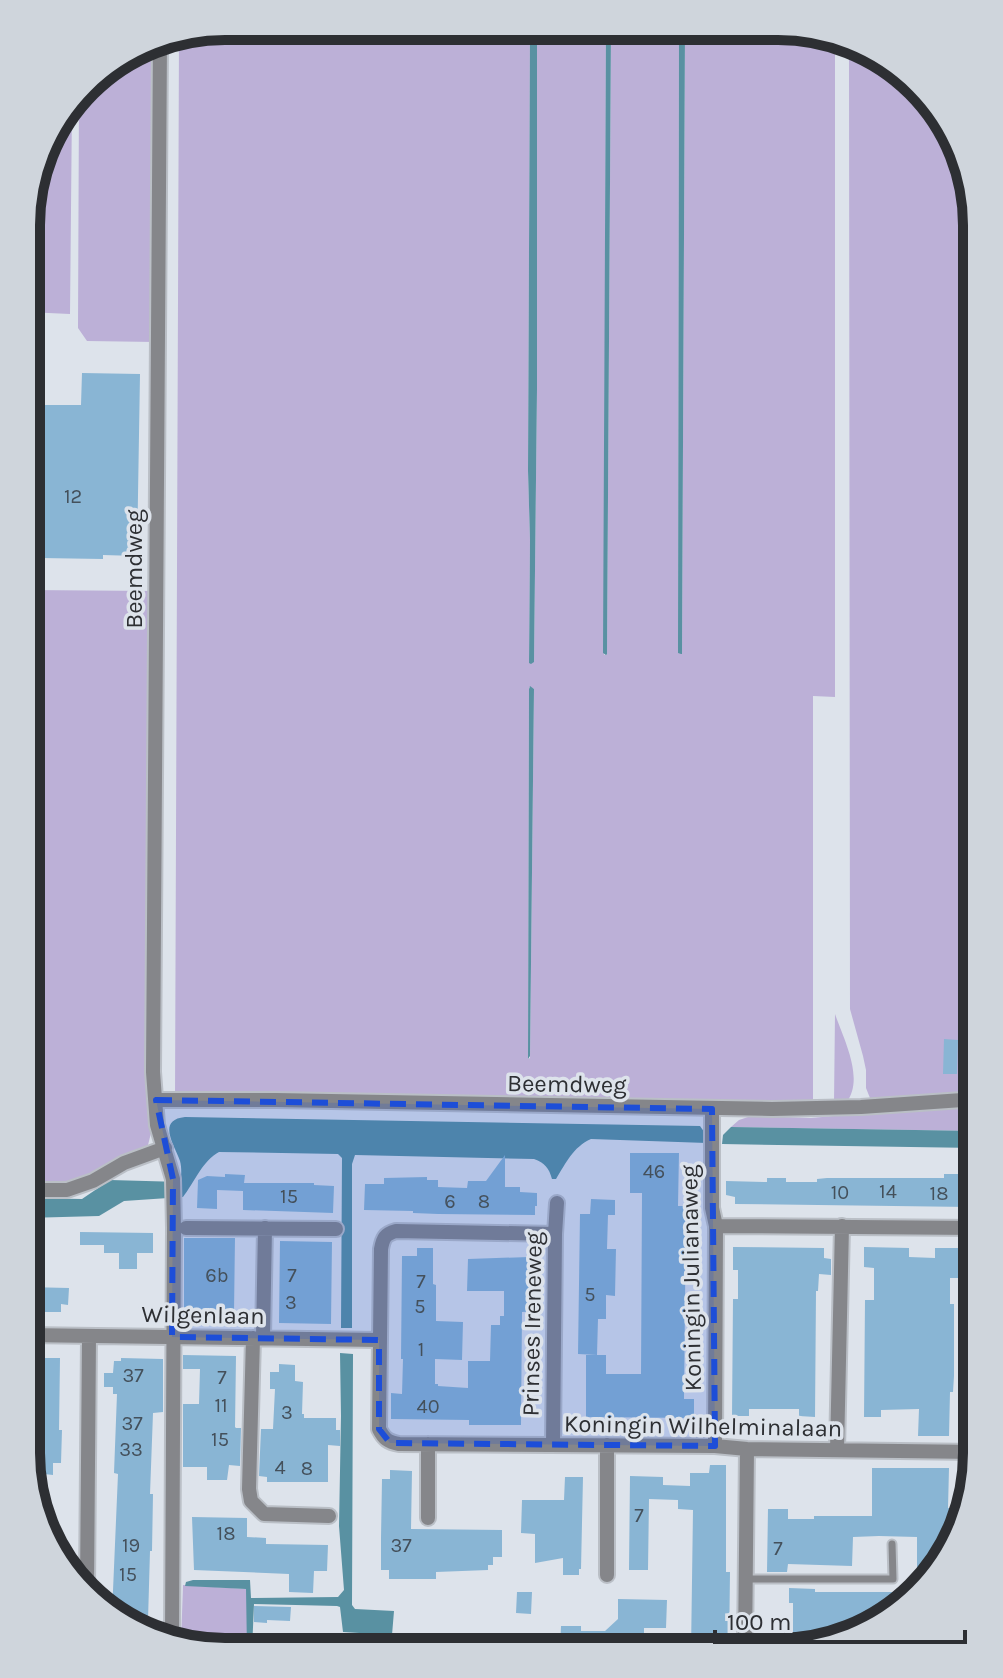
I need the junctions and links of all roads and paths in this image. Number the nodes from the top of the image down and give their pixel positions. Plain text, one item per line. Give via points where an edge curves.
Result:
1 (160, 52) edge
2 (156, 1100) junction
3 (963, 1100) edge
4 (712, 1109) junction
5 (165, 1148) junction
6 (40, 1190) edge
7 (557, 1203) dead end
8 (716, 1226) junction
9 (842, 1226) junction
10 (186, 1228) dead end
11 (265, 1228) junction
12 (963, 1228) edge
13 (336, 1229) dead end
14 (555, 1234) junction
15 (40, 1335) edge
16 (89, 1336) junction
17 (172, 1337) junction
18 (258, 1338) junction
19 (379, 1340) junction
20 (428, 1444) junction
21 (553, 1445) junction
22 (607, 1445) junction
23 (715, 1446) junction
24 (747, 1449) junction
25 (837, 1450) junction
26 (963, 1452) edge
27 (329, 1516) dead end
28 (428, 1518) dead end
29 (892, 1544) dead end
30 (607, 1575) dead end
31 (87, 1576) edge
32 (746, 1579) junction
33 (172, 1630) edge
34 (745, 1638) edge

1 - 2 street, Beemdweg
2 - 4 street, Beemdweg
2 - 5 street, Beemdweg
3 - 4 street, Beemdweg
4 - 8 street, Koningin Julianaweg
5 - 6 street via 67,1190
5 - 17 street, Beemdweg via 174,1200
7 - 14 street, Prinses Ireneweg
8 - 9 street
8 - 23 street, Koningin Julianaweg
9 - 12 street
9 - 25 street
10 - 11 street
11 - 13 street
11 - 18 street
14 - 19 street via 388,1233 381,1249
14 - 21 street, Prinses Ireneweg
15 - 16 street, Wilgenlaan
16 - 17 street, Wilgenlaan
16 - 31 street
17 - 18 street, Wilgenlaan
17 - 33 street, Beemdweg
18 - 19 street, Wilgenlaan
18 - 27 street via 251,1501 264,1514
19 - 20 street, Koningin Wilhelminalaan via 379,1429 390,1443
20 - 21 street, Koningin Wilhelminalaan
20 - 28 street
21 - 22 street, Koningin Wilhelminalaan
22 - 23 street, Koningin Wilhelminalaan
22 - 30 street
23 - 24 street, Koningin Wilhelminalaan
24 - 25 street, Koningin Wilhelminalaan
24 - 32 street
25 - 26 street, Koningin Wilhelminalaan
29 - 32 lane via 893,1579
32 - 34 street

